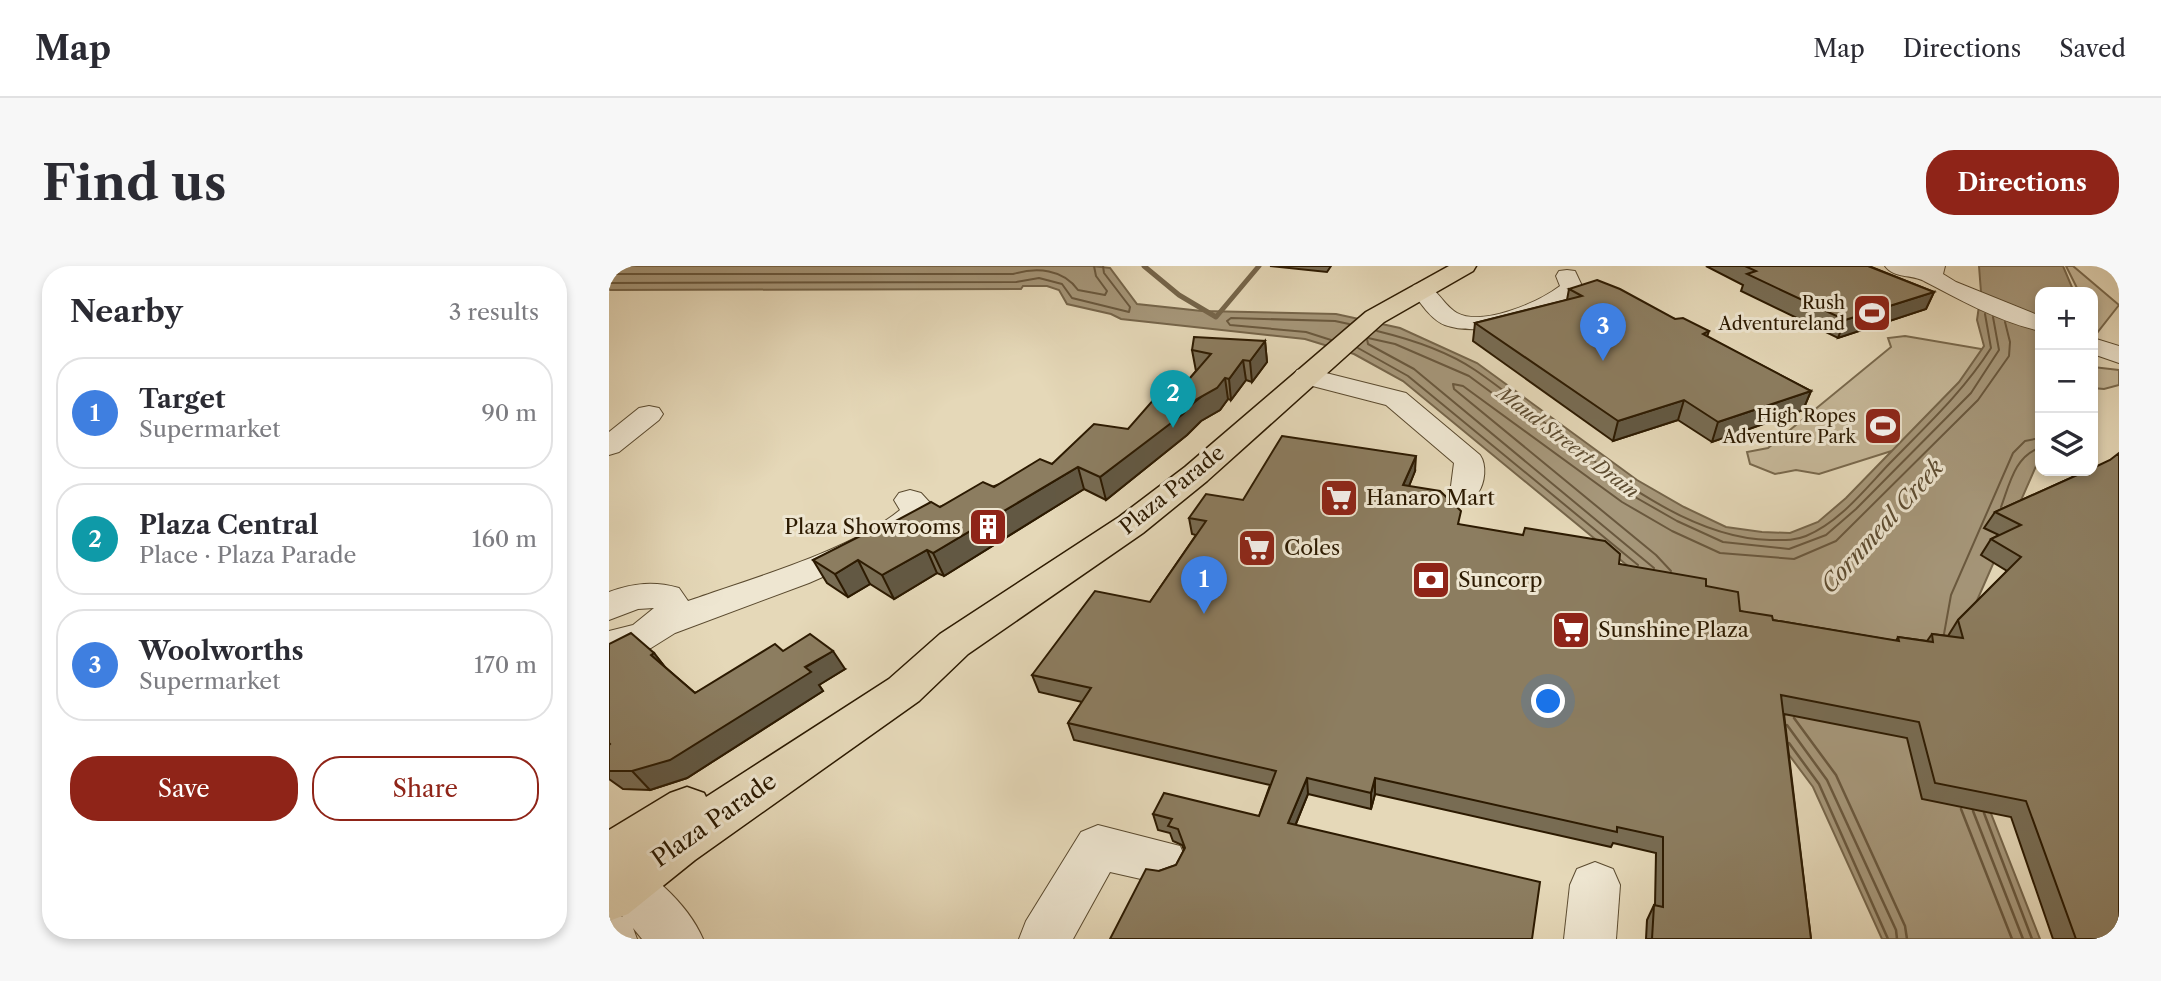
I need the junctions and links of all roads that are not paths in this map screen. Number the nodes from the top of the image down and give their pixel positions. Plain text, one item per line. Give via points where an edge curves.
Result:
1 (1433, 266) edge
2 (1465, 266) edge
3 (1544, 266) edge
4 (1895, 266) edge
5 (1931, 270) edge
6 (1565, 271) edge
7 (1595, 282) edge
8 (1422, 290) junction
9 (1375, 317) junction
10 (2035, 322) edge
11 (2098, 347) edge
12 (2119, 355) edge
13 (1306, 376) junction
14 (622, 416) edge
15 (609, 446) edge
16 (1467, 486) dead end
17 (910, 500) dead end
18 (609, 607) edge
19 (663, 623) junction
20 (609, 645) edge
21 (1163, 862) dead end
22 (613, 878) edge
23 (1595, 885) dead end
24 (677, 939) edge
25 (1045, 939) edge
26 (1590, 939) edge

1 - 9 main road, Plaza Parade via 1391,292
2 - 8 main road, Plaza Parade
3 - 6 street
4 - 5 street via 1906,271
5 - 10 street via 1948,287
6 - 7 street
6 - 8 street via 1572,288 1564,295 1535,309 1479,323 1451,319 1431,305
8 - 9 main road, Plaza Parade
9 - 13 main road, Plaza Parade
11 - 12 street
13 - 16 street via 1396,399 1469,461
13 - 22 main road, Plaza Parade via 1131,525 954,645 904,690 677,844
14 - 15 street
17 - 19 street via 917,506 913,517 885,536
18 - 19 street via 643,595 666,597 673,607
19 - 20 street via 638,638
21 - 25 street via 1098,847
22 - 24 street
23 - 26 street

